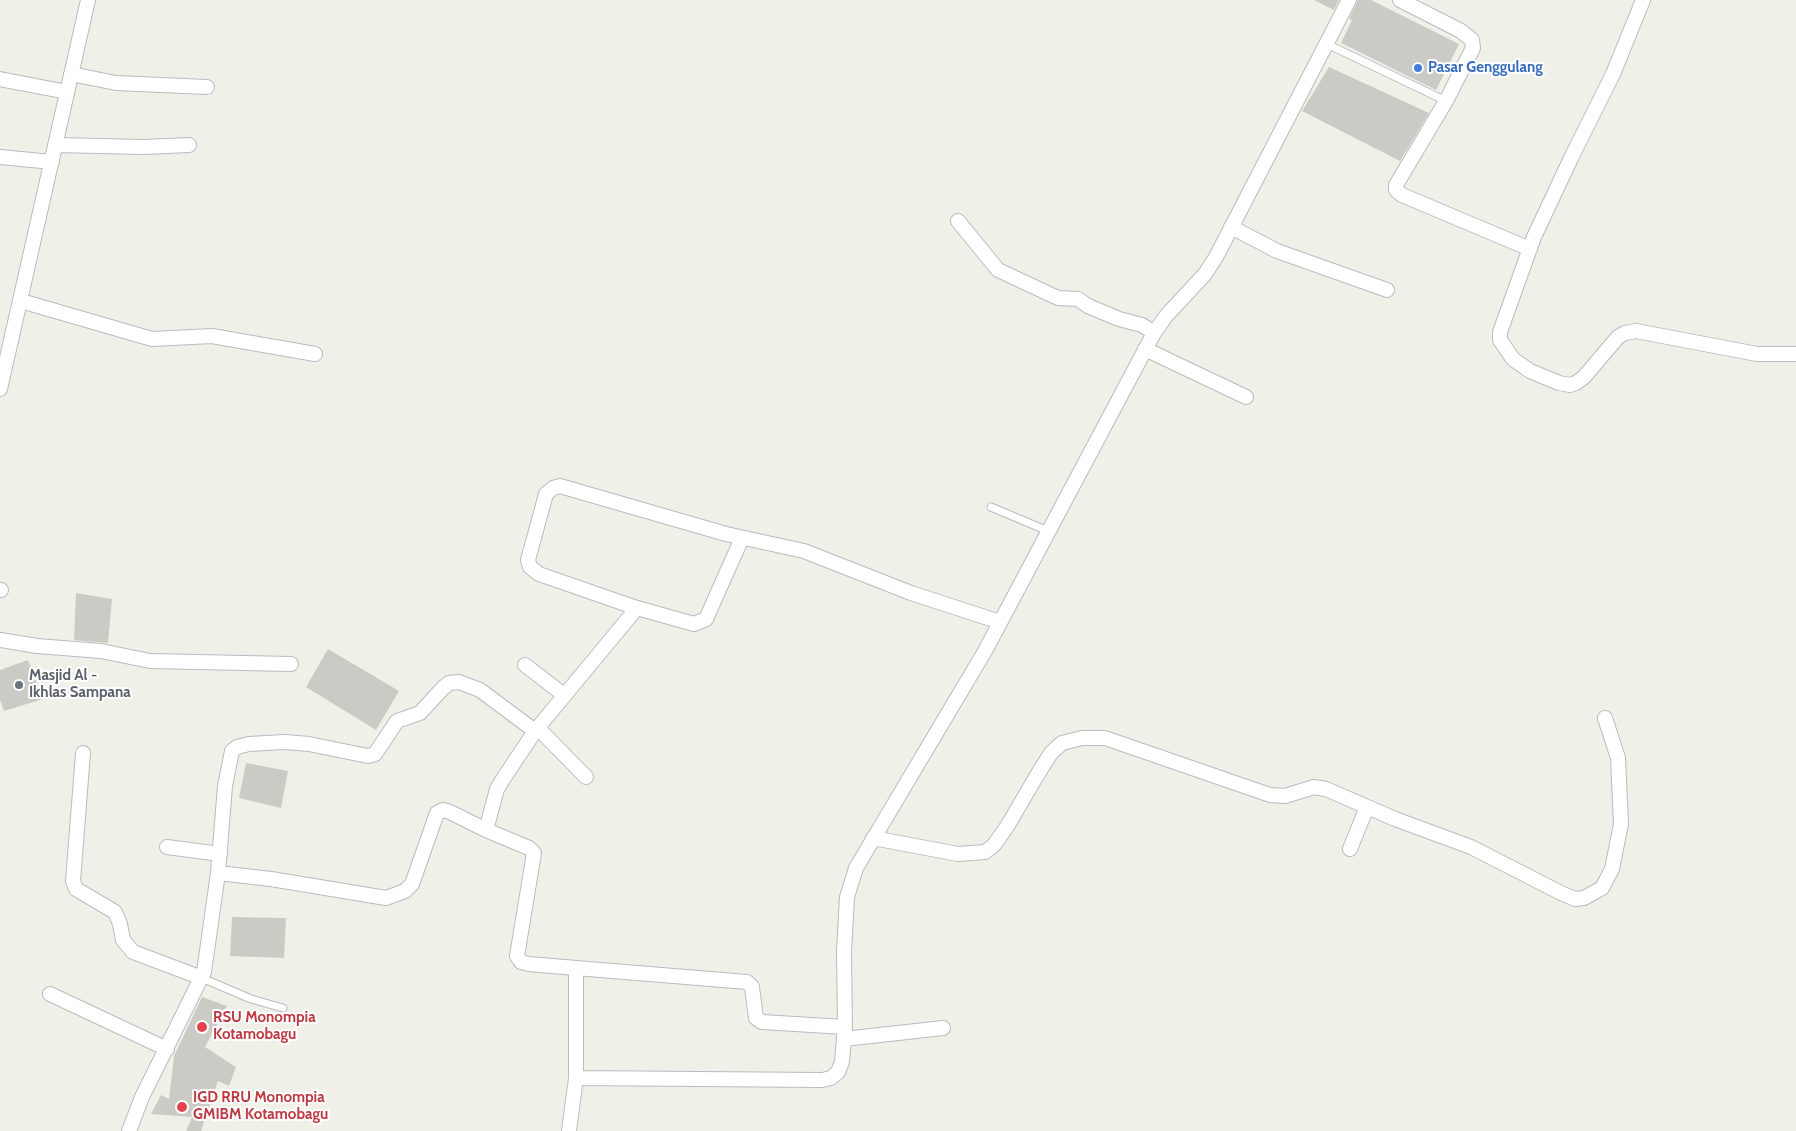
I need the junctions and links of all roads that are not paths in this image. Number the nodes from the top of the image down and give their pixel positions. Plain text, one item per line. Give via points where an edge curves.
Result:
1 (88, 0) edge
2 (1349, 0) edge
3 (1400, 0) edge
4 (1643, 0) edge
5 (1327, 44) junction
6 (71, 74) junction
7 (0, 78) edge
8 (207, 86) dead end
9 (67, 92) junction
10 (1446, 101) junction
11 (189, 144) dead end
12 (55, 145) junction
13 (0, 157) edge
14 (52, 162) junction
15 (958, 221) dead end
16 (1231, 227) junction
17 (1530, 249) junction
18 (1387, 290) dead end
19 (21, 301) junction
20 (1154, 333) junction
21 (5, 346) edge
22 (1145, 349) junction
23 (315, 354) dead end
24 (1796, 354) edge
25 (0, 390) edge
26 (1246, 397) dead end
27 (991, 507) dead end
28 (1048, 531) junction
29 (742, 538) junction
30 (637, 608) junction
31 (1000, 622) junction
32 (0, 640) edge
33 (291, 664) dead end
34 (525, 665) dead end
35 (564, 695) junction
36 (1605, 718) dead end
37 (537, 729) junction
38 (83, 753) dead end
39 (586, 776) dead end
40 (1367, 807) junction
41 (486, 830) junction
42 (873, 838) junction
43 (167, 847) dead end
44 (1350, 850) dead end
45 (220, 854) junction
46 (218, 874) junction
47 (576, 968) junction
48 (202, 978) junction
49 (50, 994) dead end
50 (283, 1008) dead end
51 (942, 1028) dead end
52 (845, 1033) junction
53 (167, 1049) junction
54 (576, 1078) junction
55 (129, 1131) edge
56 (569, 1131) edge

1 - 6 street
2 - 5 street
3 - 10 street via 1461,31 1472,40 1473,48
4 - 17 street via 1613,74
5 - 10 lane
5 - 16 street
6 - 8 street via 116,83
6 - 9 street
7 - 9 street
9 - 12 street
10 - 17 street via 1396,190
11 - 12 street via 128,147
12 - 14 street
13 - 14 street
14 - 19 street
15 - 20 street via 998,270 1058,298 1078,298 1088,306 1142,325
16 - 18 street via 1277,251
16 - 20 street via 1206,274
17 - 24 street via 1500,332 1500,340 1513,359 1539,376 1559,384 1576,383 1625,332 1636,331 1757,354
19 - 21 street
19 - 23 street via 152,339 212,336
20 - 22 street
21 - 25 street
22 - 26 street
22 - 28 street
27 - 28 lane
28 - 31 street
29 - 30 street via 706,619 700,623
29 - 30 street via 560,486 553,488 546,494 528,560 530,567 538,574
29 - 31 street via 819,556 911,593
30 - 35 street
31 - 42 street
32 - 33 street via 101,651 150,661
34 - 35 street
35 - 37 street
36 - 40 street via 1618,758 1621,824 1612,868 1602,888 1584,898 1575,899 1471,847
37 - 39 street
37 - 41 street via 497,790
37 - 45 street via 480,690 459,682 449,683 420,713 397,721 375,754 368,756 286,742 237,746 230,758 225,786
38 - 48 street via 73,881 76,889 115,912 123,940 133,952
40 - 42 street via 1314,787 1285,796 1254,791 1105,738 1092,737 1069,740 1051,754 1008,826 994,846 985,852 958,854
40 - 44 street
41 - 46 street via 450,812 443,810 437,813 412,884 405,891 386,898 271,879
41 - 47 street via 534,853 517,956 521,962 529,964
42 - 52 street via 856,868 847,897
43 - 45 street
45 - 46 street
46 - 48 street
47 - 52 street via 748,982 752,987 756,1018 762,1022
47 - 54 street
48 - 50 lane via 251,999
48 - 53 street
49 - 53 street
51 - 52 street
52 - 54 street via 838,1072 822,1080
53 - 55 street via 142,1097
54 - 56 street

